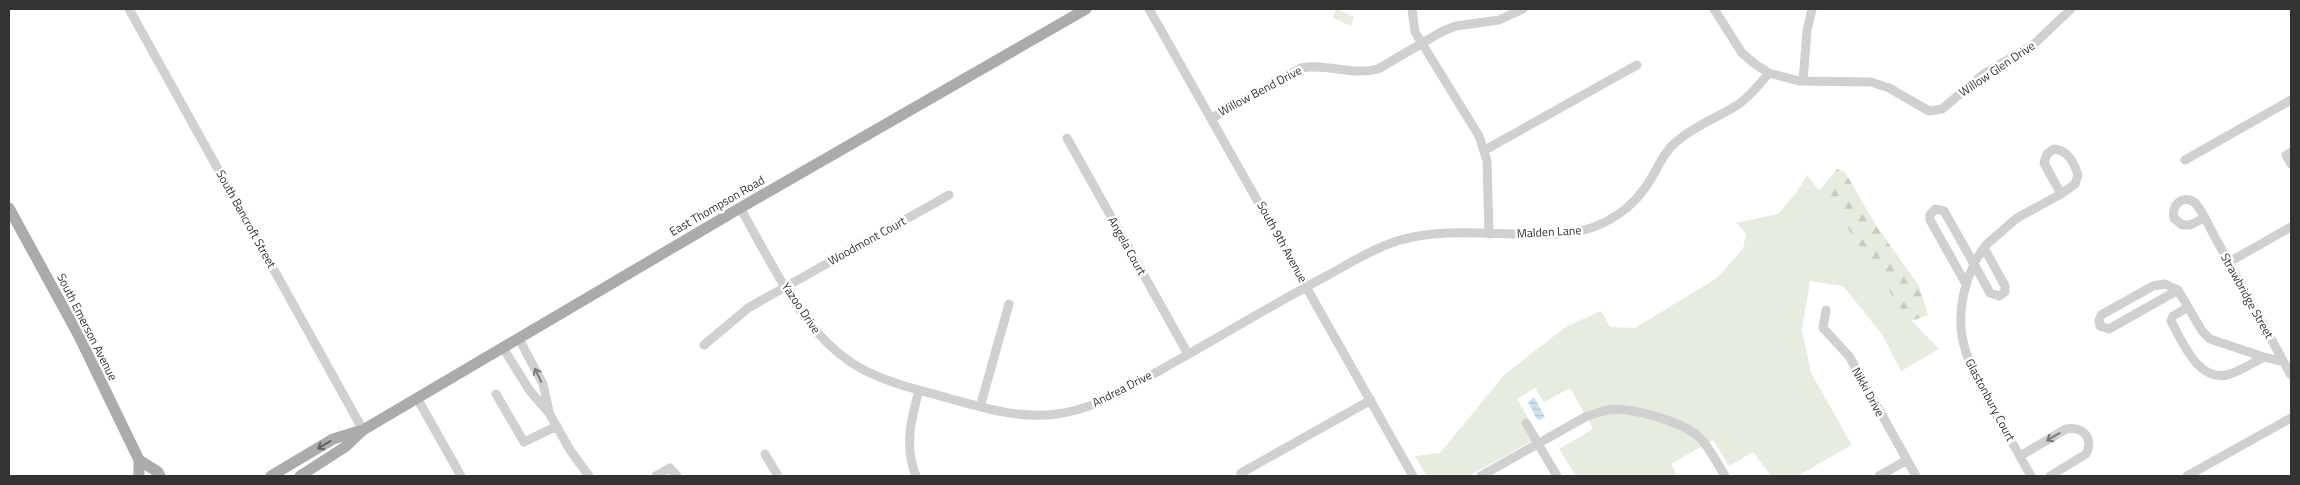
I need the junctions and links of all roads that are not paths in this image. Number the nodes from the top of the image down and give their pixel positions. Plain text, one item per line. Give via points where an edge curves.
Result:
1 (129, 9) edge
2 (1086, 9) edge
3 (1149, 9) edge
4 (1412, 9) edge
5 (1524, 9) edge
6 (1714, 9) edge
7 (1812, 9) edge
8 (2071, 9) edge
9 (1421, 43) junction
10 (1637, 65) dead end
11 (1769, 73) junction
12 (1803, 81) junction
13 (2291, 100) edge
14 (1212, 118) junction
15 (1067, 138) dead end
16 (1485, 150) junction
17 (2289, 153) edge
18 (2185, 160) dead end
19 (2291, 164) edge
20 (2061, 194) junction
21 (949, 195) dead end
22 (9, 208) edge
23 (740, 208) junction
24 (2204, 218) dead end
25 (2291, 227) edge
26 (1489, 234) junction
27 (1984, 248) junction
28 (2228, 262) junction
29 (1974, 264) junction
30 (1966, 284) junction
31 (786, 286) junction
32 (1307, 287) junction
33 (2178, 290) junction
34 (1009, 304) dead end
35 (2188, 307) junction
36 (1826, 310) dead end
37 (519, 339) junction
38 (704, 345) dead end
39 (503, 348) junction
40 (1188, 354) junction
41 (2264, 357) junction
42 (2284, 362) junction
43 (2291, 375) edge
44 (919, 390) junction
45 (496, 394) dead end
46 (417, 398) junction
47 (1371, 400) junction
48 (980, 407) junction
49 (550, 413) junction
50 (2291, 418) edge
51 (1526, 423) dead end
52 (557, 426) junction
53 (364, 430) junction
54 (1539, 444) junction
55 (765, 454) dead end
56 (2020, 456) junction
57 (139, 460) junction
58 (1907, 460) junction
59 (1241, 473) dead end
60 (139, 476) edge
61 (160, 476) edge
62 (272, 476) edge
63 (300, 476) edge
64 (461, 476) edge
65 (589, 476) edge
66 (656, 476) edge
67 (677, 476) edge
68 (778, 476) edge
69 (916, 476) edge
70 (1413, 476) edge
71 (1481, 476) edge
72 (1557, 476) edge
73 (1725, 476) edge
74 (1878, 476) edge
75 (1916, 476) edge
76 (2031, 476) edge
77 (2050, 476) edge
78 (2187, 476) edge

1 - 53 street, South Bancroft Street
2 - 23 main road, East Thompson Road
3 - 14 street, South 9th Avenue
4 - 9 street via 1413,27
5 - 9 street, Willow Bend Drive via 1499,20 1456,26
6 - 11 street, Willow Glen Drive via 1740,50
7 - 12 street
8 - 12 street, Willow Glen Drive via 2034,44 1985,73 1942,109 1929,111 1872,82
9 - 14 street, Willow Bend Drive via 1368,72 1317,66 1301,68
9 - 16 street
10 - 16 street
11 - 12 street, Willow Glen Drive
11 - 26 street, Malden Lane via 1738,105 1674,143 1661,157 1643,192 1618,215 1599,225 1566,233
13 - 18 street
14 - 32 street, South 9th Avenue
15 - 40 street, Angela Court
16 - 26 street
17 - 19 street
20 - 20 street, Glastonbury Court via 2075,184 2078,175 2068,154 2062,149 2054,149 2047,154 2044,163
20 - 27 street, Glastonbury Court via 2017,218
21 - 31 street, Woodmont Court
22 - 57 main road, South Emerson Avenue via 79,336
23 - 31 street, Yazoo Drive
23 - 37 main road, East Thompson Road
24 - 28 street, Strawbridge Street
25 - 28 street
26 - 32 street, Malden Lane via 1430,234 1408,238 1379,248
27 - 29 street, Glastonbury Court
27 - 29 street via 2005,286 2004,294 1996,297 1990,293
28 - 42 street, Strawbridge Street
29 - 30 street, Glastonbury Court
29 - 30 street via 1944,211 1932,211 1930,221
30 - 56 street, Glastonbury Court via 1960,313 1966,355
31 - 38 street, Woodmont Court via 748,308
31 - 44 street, Yazoo Drive via 802,314 842,357 882,379
32 - 40 street, Andrea Drive
32 - 47 street, South 9th Avenue
33 - 33 street via 2109,329 2100,326 2101,315 2153,286 2165,284
33 - 35 street
34 - 48 street
35 - 41 street via 2210,339
35 - 41 street via 2171,320 2202,370 2219,375 2232,374
36 - 58 street, Nikki Drive via 1823,328 1849,356
37 - 39 main road, East Thompson Road
49 -> 37 street via 543,384
39 - 46 main road, East Thompson Road
39 - 49 street via 530,391
40 - 48 street, Andrea Drive via 1116,395 1072,411 1022,415
41 - 42 street
42 - 43 street, Strawbridge Street
44 - 48 street, Andrea Drive
44 - 69 street via 908,434 909,456
45 - 52 street via 524,442
46 - 53 main road, East Thompson Road
46 - 64 street
47 - 59 street
47 - 70 street, South 9th Avenue
49 - 52 street
50 - 78 street
51 - 54 street
52 - 65 street
53 -> 62 main road, East Thompson Road via 333,439
53 - 63 main road, East Thompson Road via 345,447
54 - 71 street
54 - 72 street
54 - 73 street via 1585,417 1617,410 1677,423 1707,446
55 - 68 street
56 - 76 street, Glastonbury Court
77 -> 56 street, Glastonbury Court via 2086,454 2089,440 2082,430 2066,429
57 - 60 main road, South Emerson Avenue
57 - 61 main road, South Emerson Avenue
58 - 74 street
58 - 75 street, Nikki Drive
66 - 67 street via 670,468

